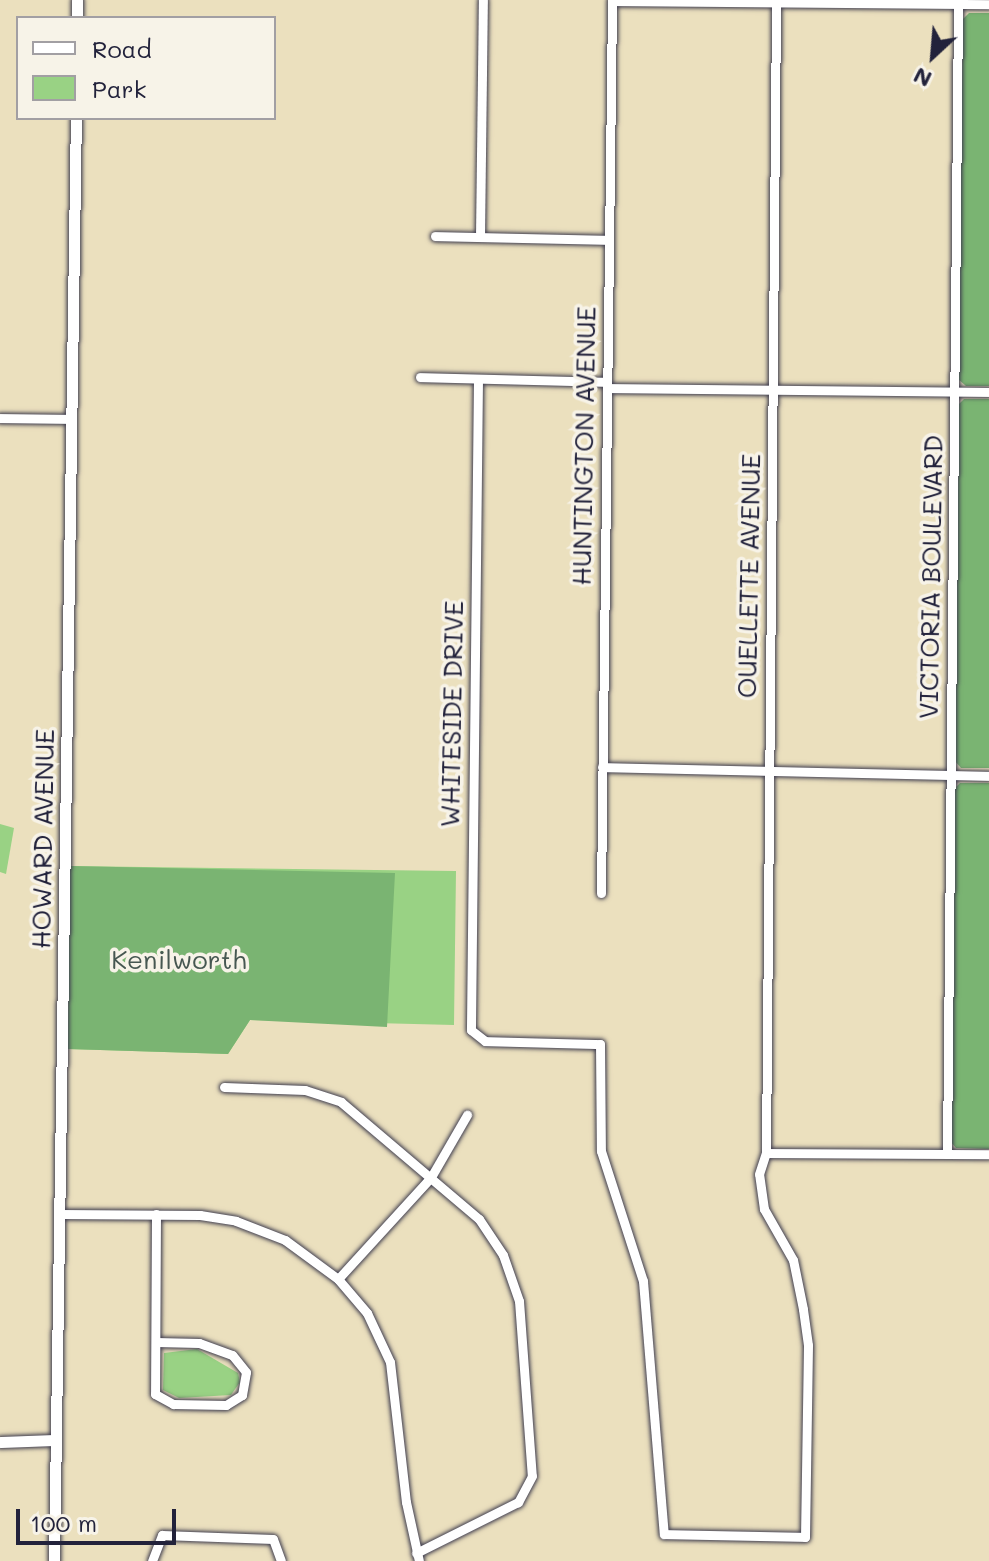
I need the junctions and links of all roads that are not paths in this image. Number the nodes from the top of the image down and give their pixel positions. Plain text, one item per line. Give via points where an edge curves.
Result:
1 (483, 0) edge
2 (612, 0) edge
3 (776, 1) edge
4 (958, 2) edge
5 (989, 4) edge
6 (76, 120) edge
7 (435, 236) dead end
8 (480, 237) junction
9 (609, 240) junction
10 (420, 377) dead end
11 (478, 379) junction
12 (607, 385) junction
13 (773, 391) junction
14 (954, 392) junction
15 (989, 392) edge
16 (0, 418) edge
17 (72, 419) junction
18 (602, 767) junction
19 (770, 774) junction
20 (951, 776) junction
21 (989, 776) edge
22 (601, 893) dead end
23 (485, 1041) joint
24 (224, 1087) dead end
25 (467, 1115) dead end
26 (766, 1153) junction
27 (947, 1154) junction
28 (989, 1154) edge
29 (431, 1177) junction
30 (60, 1214) junction
31 (156, 1214) junction
32 (338, 1279) junction
33 (156, 1342) junction
34 (55, 1440) junction
35 (0, 1442) edge
36 (418, 1557) edge
37 (54, 1561) edge
38 (152, 1561) edge
39 (281, 1561) edge

1 - 8 street
2 - 3 street
2 - 9 street, HUNTINGTON AVENUE
3 - 4 street
3 - 13 street, OUELLETTE AVENUE
4 - 5 street
4 - 14 street, VICTORIA BOULEVARD
6 - 17 street, HOWARD AVENUE
7 - 8 street
8 - 9 street
9 - 12 street, HUNTINGTON AVENUE
10 - 11 street
11 - 12 street
11 - 23 street, WHITESIDE DRIVE via 471,1030
12 - 13 street
12 - 18 street, HUNTINGTON AVENUE
13 - 14 street
13 - 19 street, OUELLETTE AVENUE
14 - 15 street
14 - 20 street, VICTORIA BOULEVARD
16 - 17 street
17 - 30 street, HOWARD AVENUE
18 - 19 street
18 - 22 street, HUNTINGTON AVENUE
19 - 20 street
19 - 26 street, OUELLETTE AVENUE
20 - 21 street
20 - 27 street, VICTORIA BOULEVARD
23 - 26 street, OUELLETTE AVENUE via 600,1044 601,1151 643,1281 664,1534 805,1537 808,1345 793,1260 759,1194
24 - 29 street via 305,1090 341,1102
25 - 29 street
26 - 27 street
27 - 28 street
29 - 32 street
29 - 36 street via 479,1219 503,1255 519,1301 532,1476 518,1502
30 - 31 street
30 - 34 street, HOWARD AVENUE
31 - 32 street via 236,1221 285,1240
31 - 33 street
32 - 36 street via 367,1313 390,1362
33 - 33 street via 155,1394 173,1404 226,1405 242,1395 246,1372 232,1355 199,1343
34 - 35 street
34 - 37 street, HOWARD AVENUE
38 - 39 street via 162,1535 273,1539

